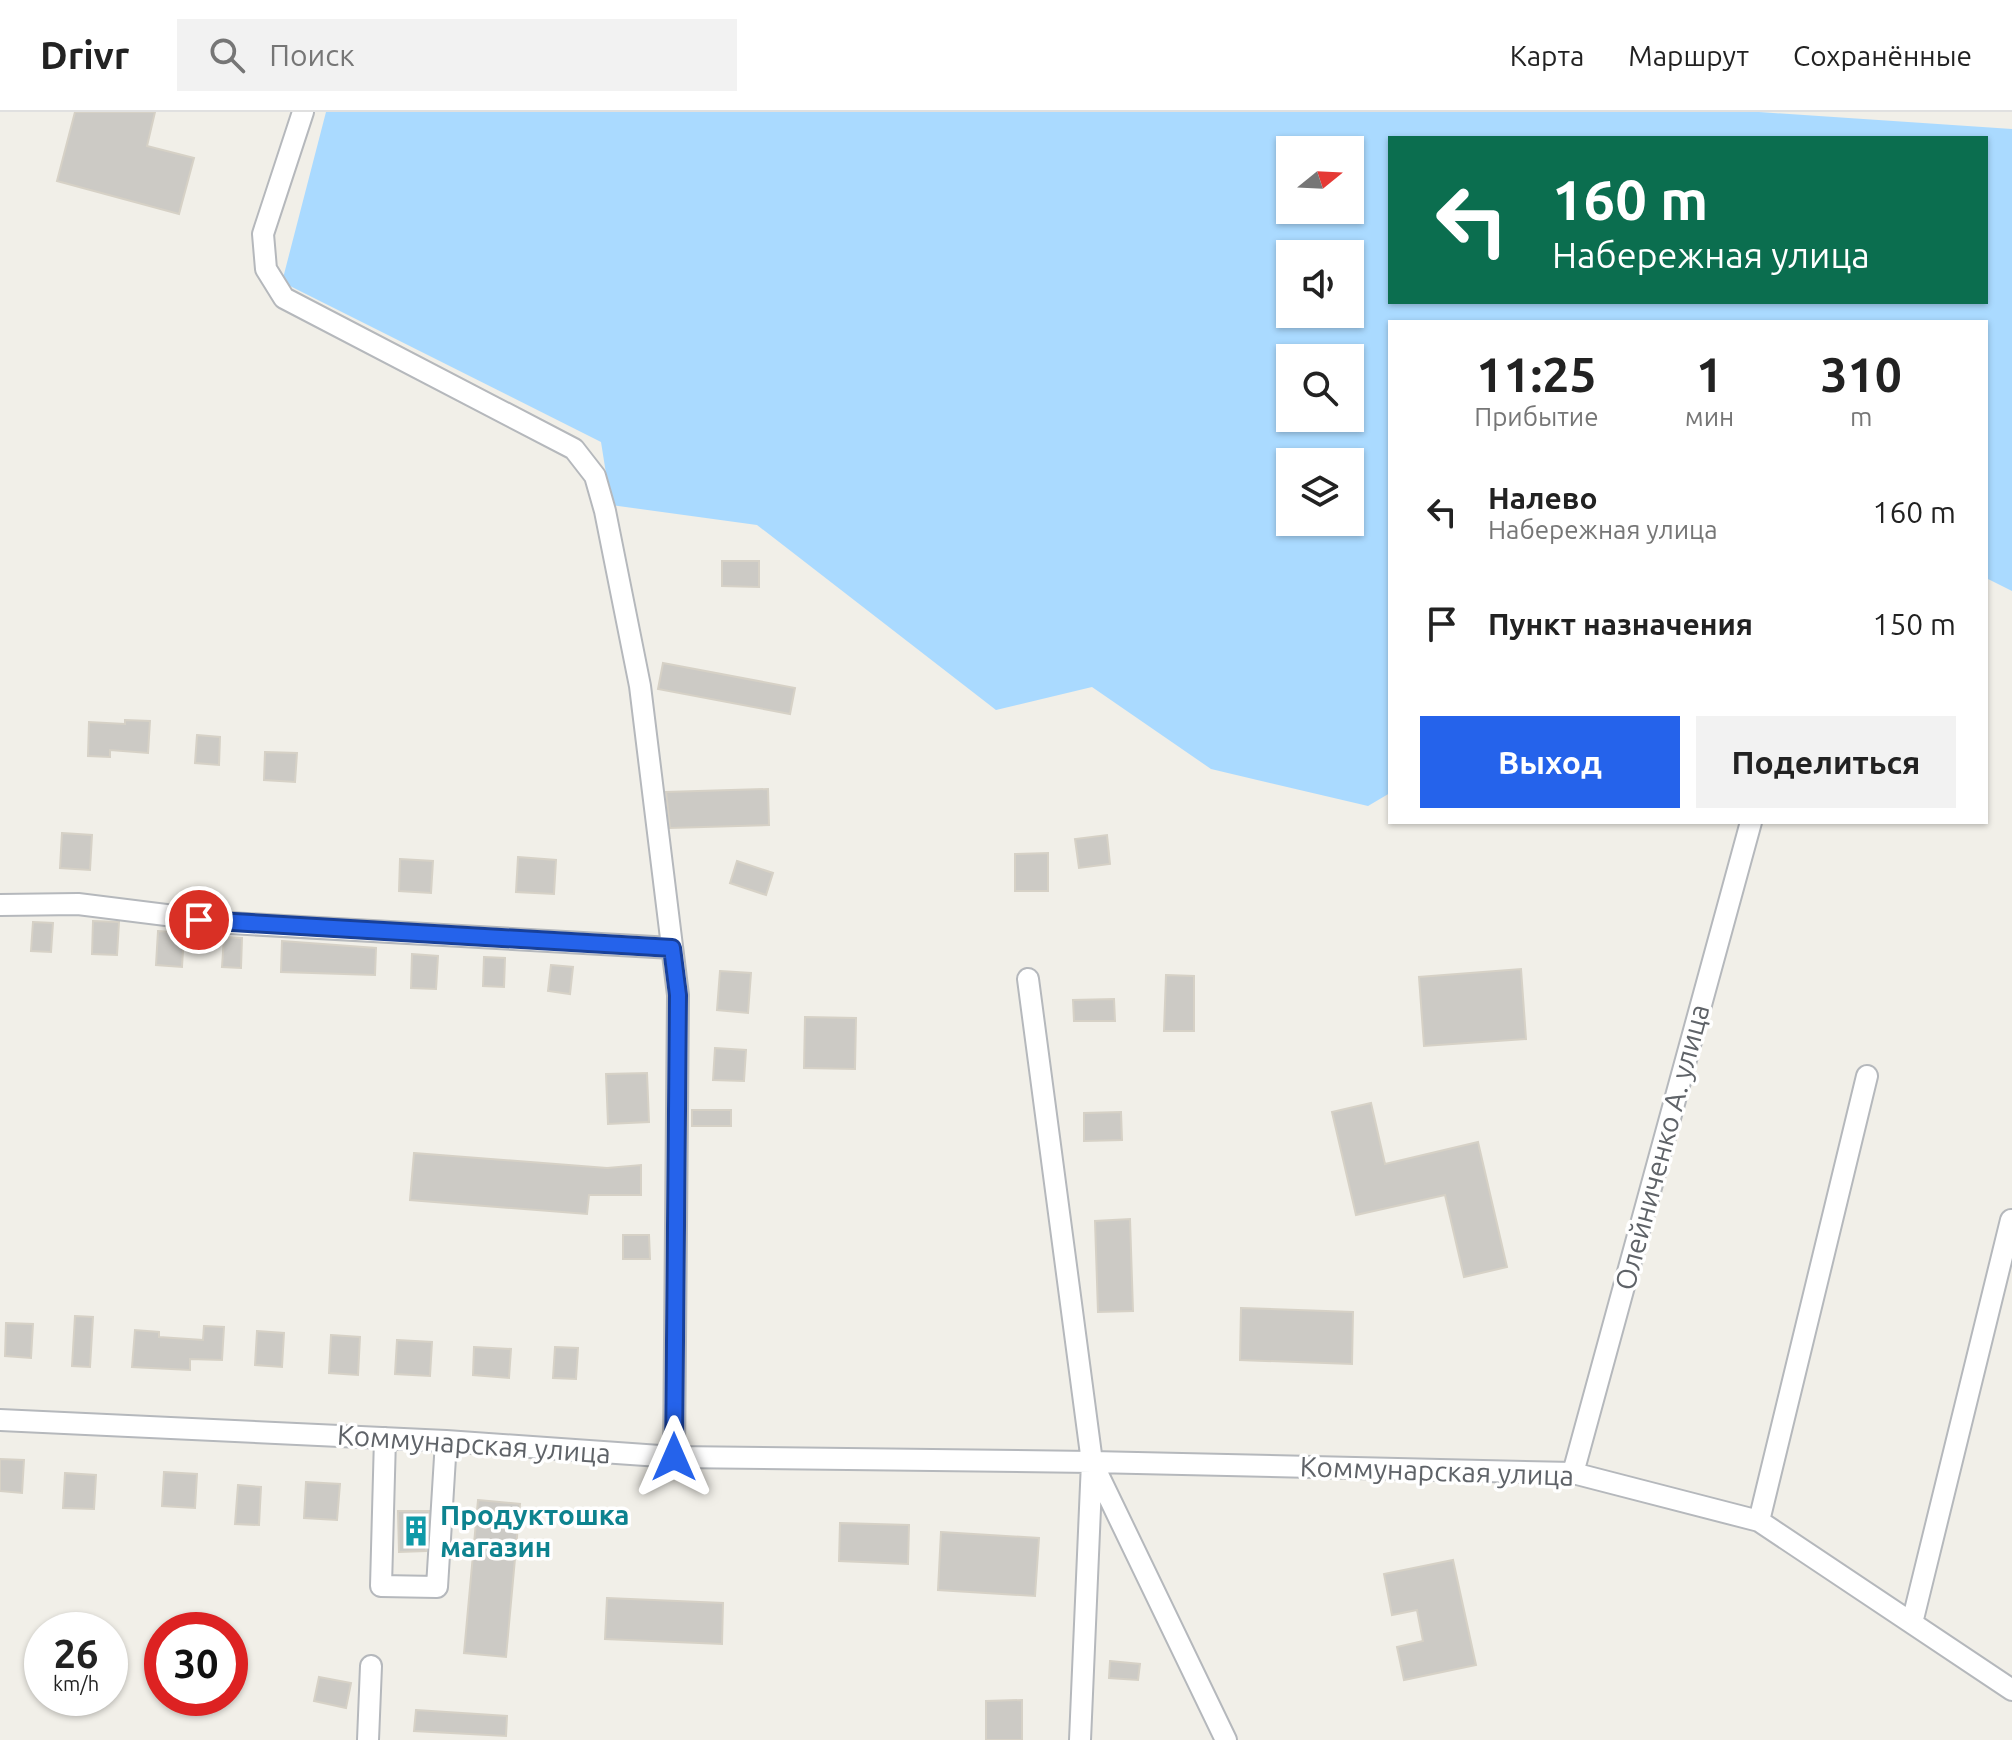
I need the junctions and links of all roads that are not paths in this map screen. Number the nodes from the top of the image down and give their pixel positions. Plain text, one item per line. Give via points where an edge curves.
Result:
1 (303, 112) edge
2 (1750, 824) edge
3 (0, 905) edge
4 (672, 948) junction
5 (1028, 979) dead end
6 (1867, 1076) dead end
7 (2011, 1220) edge
8 (0, 1420) edge
9 (385, 1438) junction
10 (446, 1441) junction
11 (674, 1457) junction
12 (1092, 1462) junction
13 (1573, 1473) junction
14 (1759, 1521) junction
15 (1912, 1623) junction
16 (371, 1666) dead end
17 (2012, 1690) edge
18 (368, 1740) edge
19 (1080, 1740) edge
20 (1226, 1740) edge

1 - 4 street via 263,234 266,269 284,298 574,449 595,476 640,686
2 - 13 street, Олейниченко А. улица
3 - 4 street via 78,904 230,923
4 - 11 street via 678,995
5 - 12 street
6 - 14 street
7 - 15 street
8 - 9 street, Коммунарская улица
9 - 10 street, Коммунарская улица
9 - 10 street via 381,1586 437,1587
10 - 11 street, Коммунарская улица
11 - 12 street, Коммунарская улица
12 - 13 street, Коммунарская улица
12 - 19 street
12 - 20 street
13 - 14 street, Коммунарская улица
14 - 15 street, Коммунарская улица
15 - 17 street, Коммунарская улица
16 - 18 street

